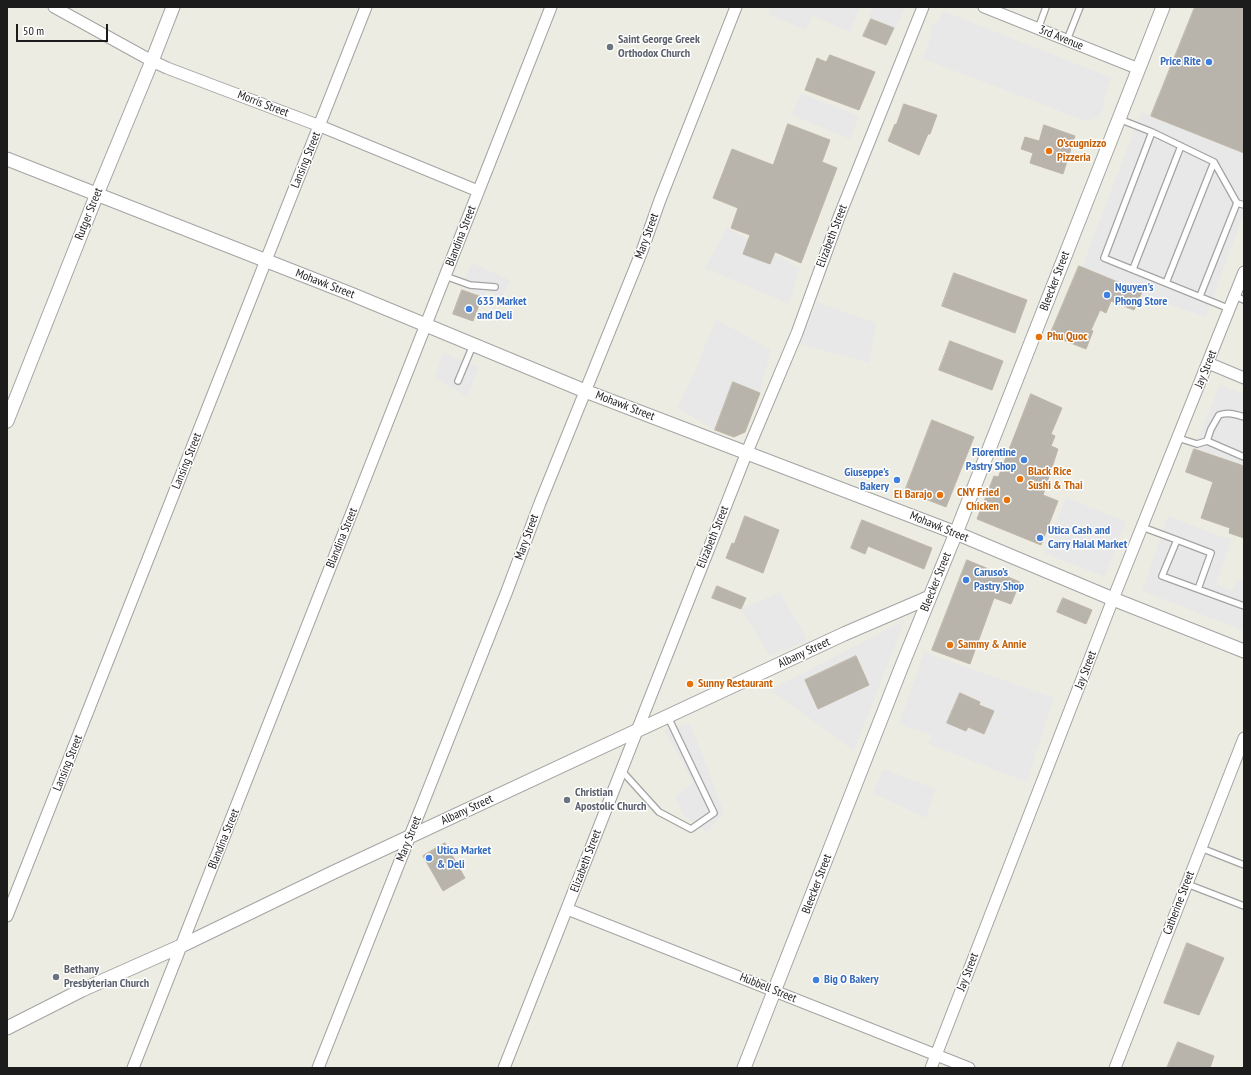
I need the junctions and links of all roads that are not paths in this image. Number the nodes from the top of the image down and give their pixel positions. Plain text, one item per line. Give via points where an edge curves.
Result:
1 (54, 7) edge
2 (172, 7) edge
3 (366, 7) edge
4 (551, 7) edge
5 (736, 7) edge
6 (923, 7) edge
7 (984, 7) edge
8 (1046, 7) edge
9 (1080, 7) edge
10 (1163, 7) edge
11 (1004, 11) edge
12 (1038, 29) junction
13 (1066, 40) junction
14 (152, 61) junction
15 (1139, 69) junction
16 (1119, 119) junction
17 (320, 126) junction
18 (1152, 132) junction
19 (1181, 146) junction
20 (7, 159) edge
21 (1214, 162) junction
22 (478, 191) junction
23 (96, 194) junction
24 (1237, 203) junction
25 (1244, 205) edge
26 (266, 262) junction
27 (1133, 269) junction
28 (1244, 272) edge
29 (445, 276) junction
30 (1166, 283) junction
31 (495, 287) dead end
32 (1200, 296) junction
33 (1239, 298) edge
34 (1230, 309) junction
35 (426, 326) junction
36 (473, 345) junction
37 (1208, 363) junction
38 (1244, 378) edge
39 (458, 381) dead end
40 (585, 392) junction
41 (1244, 417) edge
42 (7, 421) edge
43 (1178, 438) junction
44 (1208, 441) junction
45 (747, 452) junction
46 (1244, 457) edge
47 (1142, 527) junction
48 (956, 533) junction
49 (1176, 540) junction
50 (1198, 589) junction
51 (930, 597) junction
52 (1113, 599) junction
53 (1244, 606) edge
54 (1244, 651) edge
55 (668, 717) junction
56 (636, 732) junction
57 (1244, 738) edge
58 (621, 770) junction
59 (410, 837) junction
60 (1201, 848) junction
61 (1244, 865) edge
62 (1187, 884) junction
63 (1244, 906) edge
64 (567, 909) junction
65 (7, 916) edge
66 (181, 946) junction
67 (774, 991) junction
68 (7, 1028) edge
69 (936, 1055) junction
70 (133, 1068) edge
71 (318, 1068) edge
72 (504, 1068) edge
73 (744, 1068) edge
74 (931, 1068) edge
75 (969, 1068) edge
76 (1115, 1068) edge

1 - 14 street, Morris Street
2 - 14 street, Rutger Street
3 - 17 street, Lansing Street
4 - 22 street, Blandina Street
5 - 40 street, Mary Street
6 - 45 street, Elizabeth Street via 839,217 797,332
7 - 11 street, 3rd Avenue
8 - 12 lane
9 - 13 lane
10 - 15 street, Bleecker Street
11 - 12 street, 3rd Avenue
12 - 13 street, 3rd Avenue
13 - 15 street, 3rd Avenue
14 - 17 street, Morris Street
14 - 23 street, Rutger Street
15 - 16 street, Bleecker Street
16 - 18 lane
16 - 48 street, Bleecker Street
17 - 22 street, Morris Street
17 - 26 street, Lansing Street
18 - 19 lane
18 - 27 lane via 1104,258
19 - 21 lane
19 - 27 lane
20 - 23 street, Mohawk Street
21 - 24 lane
21 - 30 lane
22 - 29 street, Blandina Street
23 - 26 street, Mohawk Street
23 - 42 street, Rutger Street
24 - 25 lane
24 - 32 lane
26 - 35 street, Mohawk Street
26 - 65 street, Lansing Street
27 - 30 lane
28 - 33 street, Jay Street
29 - 31 lane via 470,285
29 - 35 street, Blandina Street
30 - 32 lane
32 - 34 lane
33 - 34 street, Jay Street
34 - 37 street, Jay Street
35 - 36 street, Mohawk Street
35 - 66 street, Blandina Street
36 - 39 lane
36 - 40 street, Mohawk Street
37 - 38 street
37 - 43 street, Jay Street
40 - 45 street, Mohawk Street
40 - 59 street, Mary Street
41 - 44 lane via 1225,413 1219,416 1214,422
43 - 44 lane via 1197,444
43 - 47 street, Jay Street
44 - 46 lane
45 - 48 street, Mohawk Street
45 - 56 street, Elizabeth Street
47 - 49 lane
47 - 52 street, Jay Street
48 - 51 street, Bleecker Street
48 - 52 street, Mohawk Street
49 - 50 lane via 1211,552
49 - 50 lane via 1162,576
50 - 53 lane
51 - 55 street, Albany Street via 844,634
51 - 67 street, Bleecker Street
52 - 54 street, Mohawk Street
52 - 69 street, Jay Street
55 - 56 street, Albany Street
55 - 58 lane via 714,813 691,829 659,812
56 - 58 street, Elizabeth Street
56 - 59 street, Albany Street
57 - 60 street, Catherine Street
58 - 64 street, Elizabeth Street
59 - 66 street, Albany Street
59 - 71 street, Mary Street
60 - 61 lane
60 - 62 street, Catherine Street
62 - 63 lane
62 - 76 street, Catherine Street
64 - 67 street, Hubbell Street
64 - 72 street, Elizabeth Street
66 - 68 street, Albany Street via 82,990
66 - 70 street, Blandina Street
67 - 69 street, Hubbell Street
67 - 73 street, Bleecker Street
69 - 74 street, Jay Street
69 - 75 street, Hubbell Street

